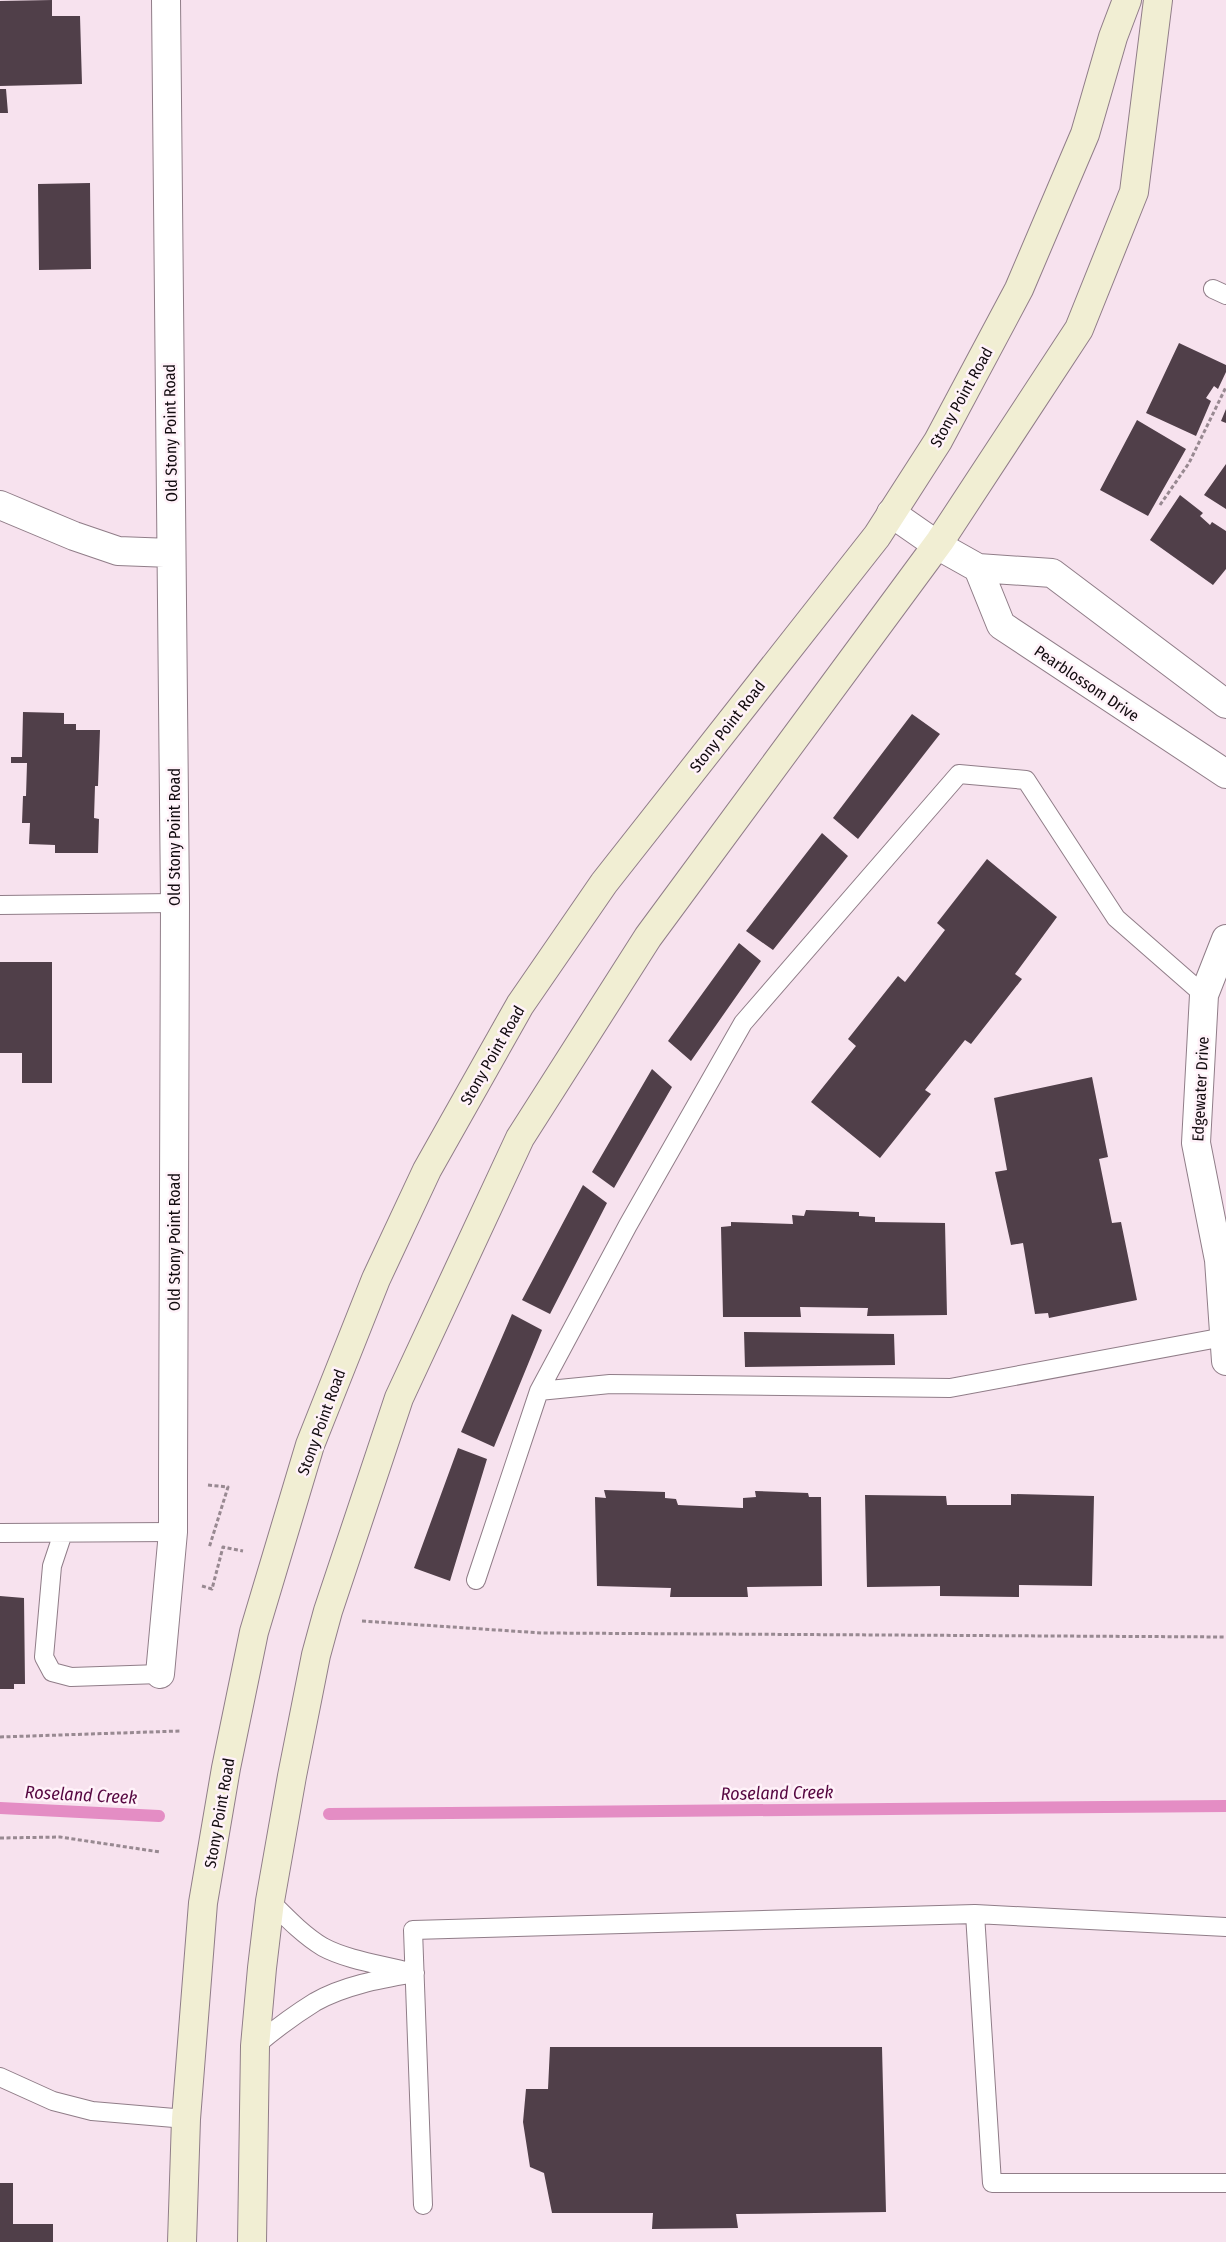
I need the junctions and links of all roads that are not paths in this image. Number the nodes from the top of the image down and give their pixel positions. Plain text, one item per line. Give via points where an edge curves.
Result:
1 (166, 0) edge
2 (1127, 0) edge
3 (1158, 0) edge
4 (0, 505) edge
5 (892, 513) junction
6 (937, 545) junction
7 (171, 553) junction
8 (978, 568) junction
9 (1226, 704) edge
10 (1226, 774) edge
11 (175, 903) junction
12 (0, 905) edge
13 (1226, 939) edge
14 (1204, 995) junction
15 (1217, 1200) edge
16 (1225, 1349) edge
17 (539, 1391) junction
18 (173, 1532) junction
19 (0, 1533) edge
20 (63, 1534) junction
21 (476, 1580) dead end
22 (160, 1674) joint
23 (270, 1900) junction
24 (975, 1914) junction
25 (1226, 1927) edge
26 (415, 1973) junction
27 (256, 2046) junction
28 (0, 2077) edge
29 (186, 2119) junction
30 (1226, 2183) edge
31 (423, 2205) dead end
32 (182, 2242) edge
33 (252, 2242) edge

1 - 7 street, Old Stony Point Road
2 - 5 main road, Stony Point Road via 1113,36 1085,134 1019,289 938,441
3 - 6 main road via 1134,192 1079,329
4 - 7 street via 118,552
5 - 6 street
5 - 29 main road, Stony Point Road via 604,883 520,1005 427,1170 376,1279 310,1445 254,1632 226,1768 204,1903
6 - 8 street
6 - 23 main road via 648,937 520,1138 399,1398 328,1610 316,1655
7 - 11 street, Old Stony Point Road
8 - 9 street via 1052,572
8 - 10 street, Pearblossom Drive via 1000,625
11 - 12 lane
11 - 18 street, Old Stony Point Road
13 - 14 street, Edgewater Drive
14 - 15 street, Edgewater Drive via 1196,1143
14 - 17 lane via 1116,918 1026,780 959,774 743,1023 628,1225
15 - 16 street, Edgewater Drive
16 - 17 lane via 950,1388 610,1384
17 - 21 lane
18 - 20 lane
18 - 22 street, Old Stony Point Road
19 - 20 lane
20 - 22 lane via 52,1566 44,1657 52,1672 71,1677
23 - 26 lane via 323,1947
23 - 27 main road
24 - 25 lane
24 - 26 lane via 413,1930
24 - 30 lane via 992,2183
26 - 27 lane via 374,1980 327,1996 284,2023
26 - 31 lane
27 - 33 main road
28 - 29 lane via 53,2100 92,2111
29 - 32 main road, Stony Point Road

